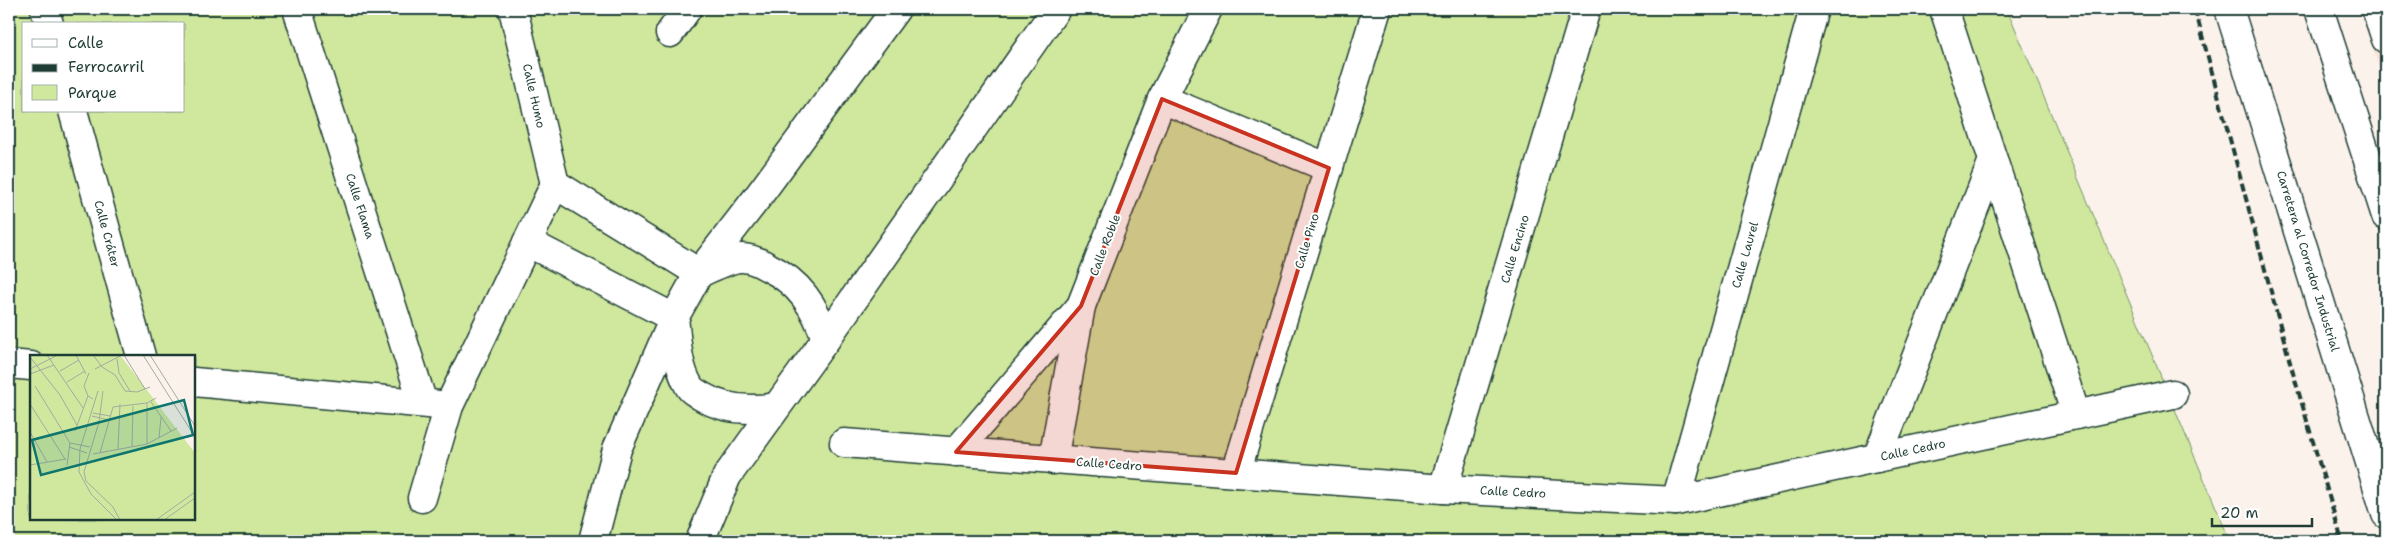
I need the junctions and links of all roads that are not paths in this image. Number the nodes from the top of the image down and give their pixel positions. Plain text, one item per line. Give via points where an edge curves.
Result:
1 (45, 9) edge
2 (297, 9) edge
3 (513, 9) edge
4 (687, 9) edge
5 (896, 9) edge
6 (1056, 9) edge
7 (1208, 9) edge
8 (1377, 9) edge
9 (1586, 9) edge
10 (1814, 9) edge
11 (1944, 9) edge
12 (2229, 9) edge
13 (2319, 9) edge
14 (2376, 9) edge
15 (48, 22) edge
16 (670, 33) dead end
17 (2386, 39) edge
18 (1162, 99) junction
19 (73, 112) edge
20 (1993, 160) junction
21 (1329, 168) junction
22 (555, 184) junction
23 (2386, 216) edge
24 (527, 242) junction
25 (699, 272) junction
26 (1081, 306) junction
27 (674, 318) junction
28 (826, 339) junction
29 (141, 355) edge
30 (9, 364) edge
31 (30, 366) edge
32 (195, 382) edge
33 (2173, 394) dead end
34 (436, 405) junction
35 (776, 406) junction
36 (2076, 414) junction
37 (844, 443) dead end
38 (956, 452) junction
39 (1877, 458) junction
40 (1053, 460) junction
41 (1236, 473) junction
42 (1443, 489) junction
43 (422, 498) dead end
44 (1676, 500) junction
45 (2386, 514) edge
46 (593, 541) edge
47 (700, 541) edge

1 - 15 street
2 - 34 street, Calle Flama
3 - 22 street, Calle Humo
4 - 16 street
5 - 25 street
6 - 28 street
7 - 18 street, Calle Roble
8 - 21 street, Calle Pino
9 - 42 street, Calle Encino
10 - 44 street, Calle Laurel
11 - 20 street
12 - 45 street, Carretera al Corredor Industrial
13 - 23 street
14 - 17 street
18 - 21 street
18 - 26 street, Calle Roble
19 - 29 street, Calle Cráter
20 - 36 street
20 - 39 street
21 - 41 street, Calle Pino
22 - 24 street
22 - 25 street
24 - 27 street
24 - 34 street
25 - 27 street
25 - 28 street via 742,258 781,273 810,302
26 - 38 street, Calle Roble
26 - 40 street
27 - 35 street via 681,368 690,388 705,398 740,409 759,410
27 - 46 street via 617,449
28 - 35 street
30 - 31 street
32 - 34 street
33 - 36 street, Calle Cedro
34 - 43 street
35 - 47 street via 727,476
36 - 39 street, Calle Cedro
37 - 38 street, Calle Cedro
38 - 40 street, Calle Cedro
39 - 44 street, Calle Cedro
40 - 41 street, Calle Cedro
41 - 42 street, Calle Cedro
42 - 44 street, Calle Cedro

